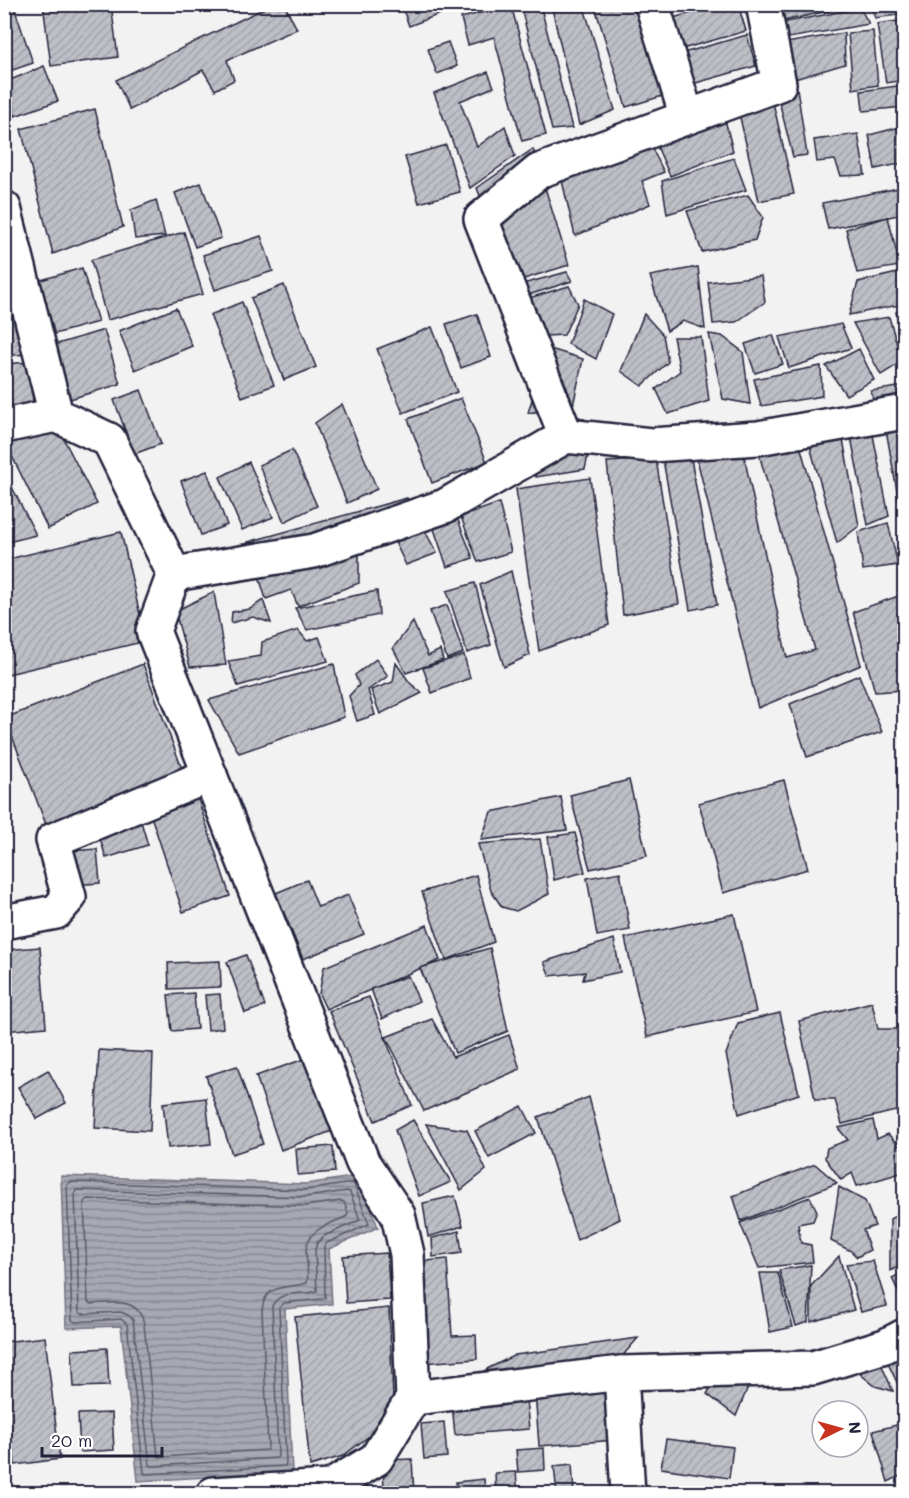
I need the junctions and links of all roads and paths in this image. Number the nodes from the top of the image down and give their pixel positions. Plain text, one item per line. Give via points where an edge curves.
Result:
1 (652, 4) edge
2 (763, 4) edge
3 (687, 117) junction
4 (4, 208) edge
5 (904, 412) edge
6 (56, 415) junction
7 (4, 426) edge
8 (566, 436) junction
9 (174, 574) junction
10 (210, 775) junction
11 (4, 922) edge
12 (904, 1336) edge
13 (621, 1373) junction
14 (413, 1398) junction
15 (213, 1494) edge
16 (628, 1494) edge

1 - 3 street
2 - 3 street via 779,84
3 - 8 street via 539,171 481,219
4 - 6 street
5 - 8 street via 758,438 651,445
6 - 7 street
6 - 9 street via 108,440
8 - 9 street via 445,506 423,514 314,551
9 - 10 street via 153,631
10 - 11 street via 53,840 69,897 56,912
10 - 14 street via 363,1163 398,1215 407,1254
12 - 13 street via 885,1346 813,1368
13 - 14 street
13 - 16 street
14 - 15 street via 376,1459 330,1487

